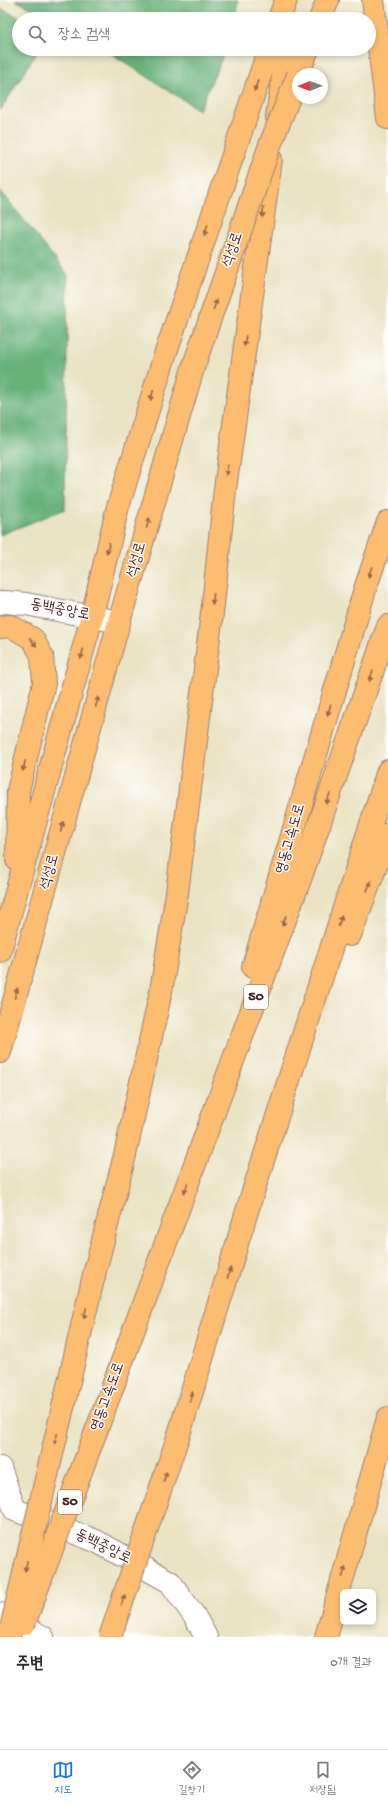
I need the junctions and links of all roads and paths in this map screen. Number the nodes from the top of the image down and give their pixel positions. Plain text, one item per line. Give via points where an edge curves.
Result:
1 (286, 0) edge
2 (293, 0) edge
3 (328, 0) edge
4 (373, 0) edge
5 (282, 12) edge
6 (291, 12) edge
7 (323, 12) edge
8 (375, 12) edge
9 (376, 24) edge
10 (267, 56) edge
11 (285, 56) edge
12 (305, 56) edge
13 (300, 68) edge
14 (292, 89) edge
15 (388, 118) edge
16 (388, 522) edge
17 (0, 603) edge
18 (92, 617) junction
19 (119, 622) junction
20 (388, 626) edge
21 (0, 627) edge
22 (388, 771) edge
23 (388, 834) edge
24 (17, 891) junction
25 (0, 951) edge
26 (1, 1048) edge
27 (197, 1157) junction
28 (251, 1198) junction
29 (388, 1418) edge
30 (0, 1468) edge
31 (0, 1614) edge
32 (9, 1637) edge
33 (20, 1637) edge
34 (43, 1637) edge
35 (110, 1637) edge
36 (206, 1637) edge
37 (326, 1637) edge

1 - 5 highway
2 - 6 highway
3 - 7 highway
4 - 8 highway
9 - 15 highway
10 -> 18 highway via 164,358 117,510
11 -> 32 highway, bridge via 226,481 177,893 161,991 125,1155 94,1275
12 - 13 highway, 석성로
19 -> 14 highway, 석성로, bridge via 193,368 270,145
16 -> 27 highway, 영동고속도로 / 50 via 362,596
17 - 18 street, 동백중앙로 via 26,604
18 - 19 street, 동백중앙로
18 -> 24 highway
26 -> 19 highway, 석성로
20 -> 27 highway, 영동고속도로 / 50 via 303,871
21 -> 24 highway via 11,626 33,639 42,656 44,684 18,790
28 -> 22 highway
28 -> 23 highway
24 - 25 highway
27 -> 33 highway, 영동고속도로 / 50, bridge
35 -> 28 highway, bridge via 179,1434
37 -> 29 highway
30 - 36 street, 동백중앙로 via 15,1510 96,1541 170,1582
31 - 34 street

